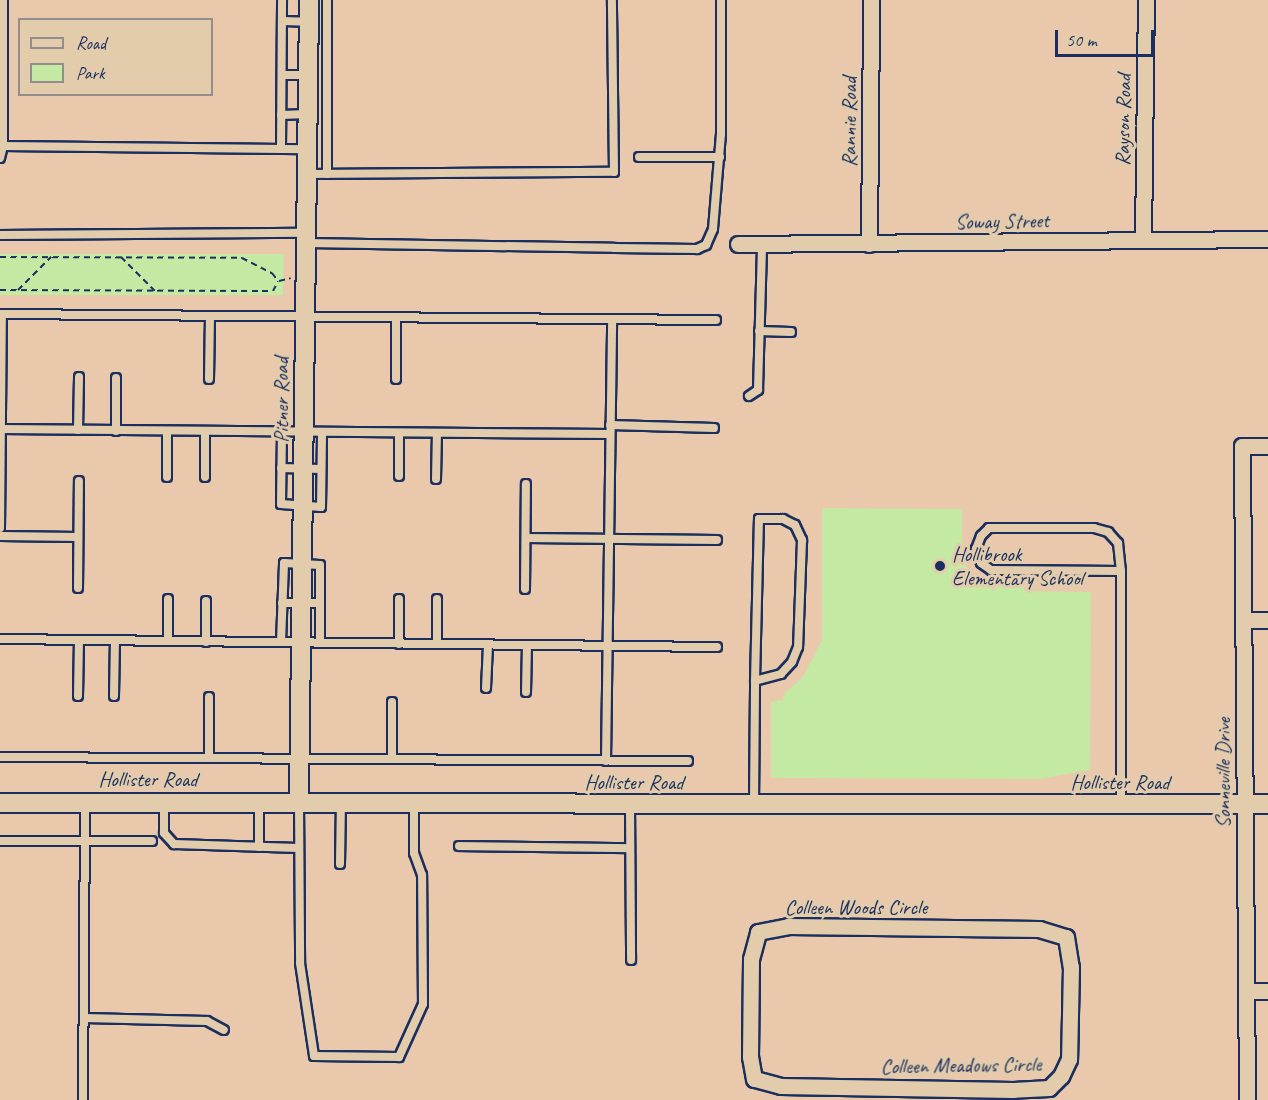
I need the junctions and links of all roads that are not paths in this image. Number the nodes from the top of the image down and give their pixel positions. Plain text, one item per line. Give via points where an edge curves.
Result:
1 (3, 0) edge
2 (282, 0) edge
3 (612, 0) edge
4 (721, 0) edge
5 (871, 0) edge
6 (1146, 0) edge
7 (327, 3) edge
8 (309, 9) edge
9 (282, 21) junction
10 (308, 42) junction
11 (327, 43) junction
12 (282, 75) junction
13 (308, 75) junction
14 (327, 98) junction
15 (281, 115) junction
16 (307, 123) junction
17 (327, 131) junction
18 (281, 148) junction
19 (1, 153) edge
20 (639, 157) dead end
21 (720, 157) junction
22 (307, 174) junction
23 (327, 174) junction
24 (0, 236) edge
25 (306, 238) junction
26 (1268, 239) edge
27 (1143, 240) junction
28 (738, 244) dead end
29 (869, 244) junction
30 (762, 245) junction
31 (1, 314) edge
32 (210, 316) junction
33 (304, 317) junction
34 (396, 318) junction
35 (612, 320) junction
36 (716, 320) dead end
37 (759, 332) junction
38 (791, 332) dead end
39 (1, 355) edge
40 (79, 377) dead end
41 (116, 378) dead end
42 (209, 379) dead end
43 (396, 379) dead end
44 (749, 396) dead end
45 (610, 425) junction
46 (714, 428) dead end
47 (0, 429) edge
48 (78, 430) junction
49 (116, 431) junction
50 (167, 431) junction
51 (205, 431) junction
52 (282, 432) junction
53 (303, 432) junction
54 (322, 432) junction
55 (399, 433) junction
56 (437, 433) junction
57 (610, 434) junction
58 (1268, 446) edge
59 (281, 468) junction
60 (312, 469) junction
61 (399, 476) dead end
62 (167, 477) dead end
63 (205, 477) dead end
64 (436, 479) dead end
65 (79, 481) dead end
66 (526, 484) dead end
67 (303, 507) junction
68 (0, 528) edge
69 (0, 536) edge
70 (78, 537) junction
71 (526, 538) junction
72 (608, 539) junction
73 (717, 540) dead end
74 (302, 564) junction
75 (1121, 571) junction
76 (78, 588) dead end
77 (525, 589) dead end
78 (168, 599) dead end
79 (399, 599) dead end
80 (437, 599) dead end
81 (206, 601) dead end
82 (282, 603) junction
83 (301, 603) junction
84 (321, 603) junction
85 (1243, 620) junction
86 (1268, 620) edge
87 (0, 639) edge
88 (79, 640) junction
89 (115, 640) junction
90 (168, 641) junction
91 (206, 642) junction
92 (281, 642) junction
93 (301, 643) junction
94 (320, 643) junction
95 (399, 644) junction
96 (437, 644) junction
97 (488, 645) junction
98 (527, 645) junction
99 (605, 646) junction
100 (717, 647) dead end
101 (755, 681) junction
102 (486, 688) dead end
103 (526, 692) dead end
104 (78, 696) dead end
105 (114, 696) dead end
106 (210, 697) dead end
107 (392, 702) dead end
108 (0, 757) edge
109 (209, 758) junction
110 (299, 759) junction
111 (392, 759) junction
112 (606, 761) junction
113 (688, 761) dead end
114 (164, 801) junction
115 (259, 801) junction
116 (299, 801) junction
117 (342, 801) junction
118 (85, 802) junction
119 (414, 802) junction
120 (0, 803) edge
121 (754, 804) junction
122 (1244, 804) junction
123 (1268, 804) edge
124 (630, 805) junction
125 (1121, 805) junction
126 (0, 841) edge
127 (85, 841) junction
128 (152, 841) dead end
129 (459, 846) dead end
130 (259, 847) junction
131 (298, 848) junction
132 (630, 848) junction
133 (340, 864) dead end
134 (1066, 937) joint
135 (631, 960) dead end
136 (1247, 991) junction
137 (1268, 992) edge
138 (85, 1018) junction
139 (224, 1030) dead end
140 (754, 1079) joint
141 (1013, 1095) edge
142 (83, 1100) edge
143 (1247, 1100) edge

1 - 19 lane
2 - 9 lane
3 - 23 lane via 614,172
4 - 21 lane
5 - 29 street, Rannie Road
6 - 27 street, Rayson Road
7 - 8 lane
7 - 11 lane
8 - 9 lane
8 - 10 street, Pitner Road
9 - 12 lane
10 - 11 lane
10 - 13 street, Pitner Road
11 - 14 lane
12 - 13 lane
12 - 15 lane
13 - 16 street, Pitner Road
14 - 16 lane
14 - 17 lane
15 - 16 lane
15 - 18 lane
16 - 17 lane
16 - 18 lane
16 - 22 street, Pitner Road
17 - 23 lane
18 - 19 lane
20 - 21 lane
21 - 25 lane via 713,229 706,245 697,249
22 - 23 lane
22 - 25 street, Pitner Road
24 - 25 lane
25 - 33 street, Pitner Road
26 - 27 street, Soway Street
27 - 29 street, Soway Street
28 - 30 street, Soway Street
29 - 30 street, Soway Street
30 - 37 lane
31 - 32 lane
31 - 39 lane
32 - 33 lane
32 - 42 lane
33 - 34 lane
33 - 53 street, Pitner Road
34 - 35 lane
34 - 43 lane
35 - 36 lane
35 - 45 lane
37 - 38 lane
37 - 44 lane via 758,390
39 - 47 lane
40 - 48 lane
41 - 49 lane
45 - 46 lane
45 - 57 lane
47 - 48 lane
47 - 68 lane
48 - 49 lane
49 - 50 lane
50 - 51 lane
50 - 62 lane
51 - 52 lane
51 - 63 lane
52 - 53 lane
52 - 59 lane
53 - 54 lane
53 - 60 street, Pitner Road
54 - 55 lane
54 - 60 lane
55 - 56 lane
55 - 61 lane
56 - 57 lane
56 - 64 lane
57 - 72 lane
58 - 85 street, Sonneville Drive via 1242,446
59 - 60 lane
59 - 67 lane via 281,504
60 - 67 street, Pitner Road
65 - 70 lane
66 - 71 lane
67 - 74 street, Pitner Road
69 - 70 lane
70 - 76 lane
71 - 72 lane
71 - 77 lane
72 - 73 lane
72 - 99 lane
74 - 82 lane via 282,566
74 - 83 street, Pitner Road
74 - 84 lane via 321,565
75 - 75 lane via 1118,543 1108,532 1094,528 989,528 976,549 981,563 991,570
75 - 125 lane
78 - 90 lane
79 - 95 lane
80 - 96 lane
81 - 91 lane
82 - 83 lane
82 - 92 lane
83 - 84 lane
83 - 93 street, Pitner Road
84 - 94 lane
85 - 86 street
85 - 122 street, Sonneville Drive
87 - 88 lane
88 - 89 lane
88 - 104 lane
89 - 90 lane
89 - 105 lane
90 - 91 lane
91 - 92 lane
92 - 93 lane
93 - 94 lane
93 - 110 street, Pitner Road
94 - 95 lane
95 - 96 lane
96 - 97 lane
97 - 98 lane
97 - 102 lane
98 - 99 lane
98 - 103 lane
99 - 100 lane
99 - 112 lane
101 - 101 lane via 759,519 783,519 795,525 802,540 798,646 792,662 781,674
101 - 121 lane
106 - 109 lane
107 - 111 lane
108 - 109 lane
109 - 110 lane
110 - 111 lane
110 - 116 street, Pitner Road
111 - 112 lane
112 - 113 lane
114 - 115 street, Hollister Road
114 - 118 street, Hollister Road
114 - 130 lane via 164,833 174,844
115 - 116 street, Hollister Road
115 - 130 lane
116 - 117 street, Hollister Road
116 - 131 lane
117 - 119 street, Hollister Road
117 - 133 lane
118 - 120 street, Hollister Road
118 - 127 lane
119 - 124 street, Hollister Road
119 - 131 lane via 414,853 423,875 423,1004 399,1057 314,1056 300,963
121 - 124 street, Hollister Road
121 - 125 street, Hollister Road
122 - 123 street, Hollister Road
122 - 125 street, Hollister Road
122 - 136 street, Sonneville Drive
124 - 132 lane
126 - 127 lane
127 - 128 lane
127 - 138 lane
129 - 132 lane
130 - 131 lane
132 - 135 lane
134 - 140 street, Colleen Woods Circle via 1039,929 788,926 758,932 751,959 750,1057
134 - 141 street, Colleen Meadows Circle via 1071,967 1069,1059 1061,1076 1049,1088
136 - 137 street
136 - 143 street, Sonneville Drive
138 - 139 lane via 207,1021
138 - 142 lane
140 - 141 street, Colleen Meadows Circle via 781,1086

